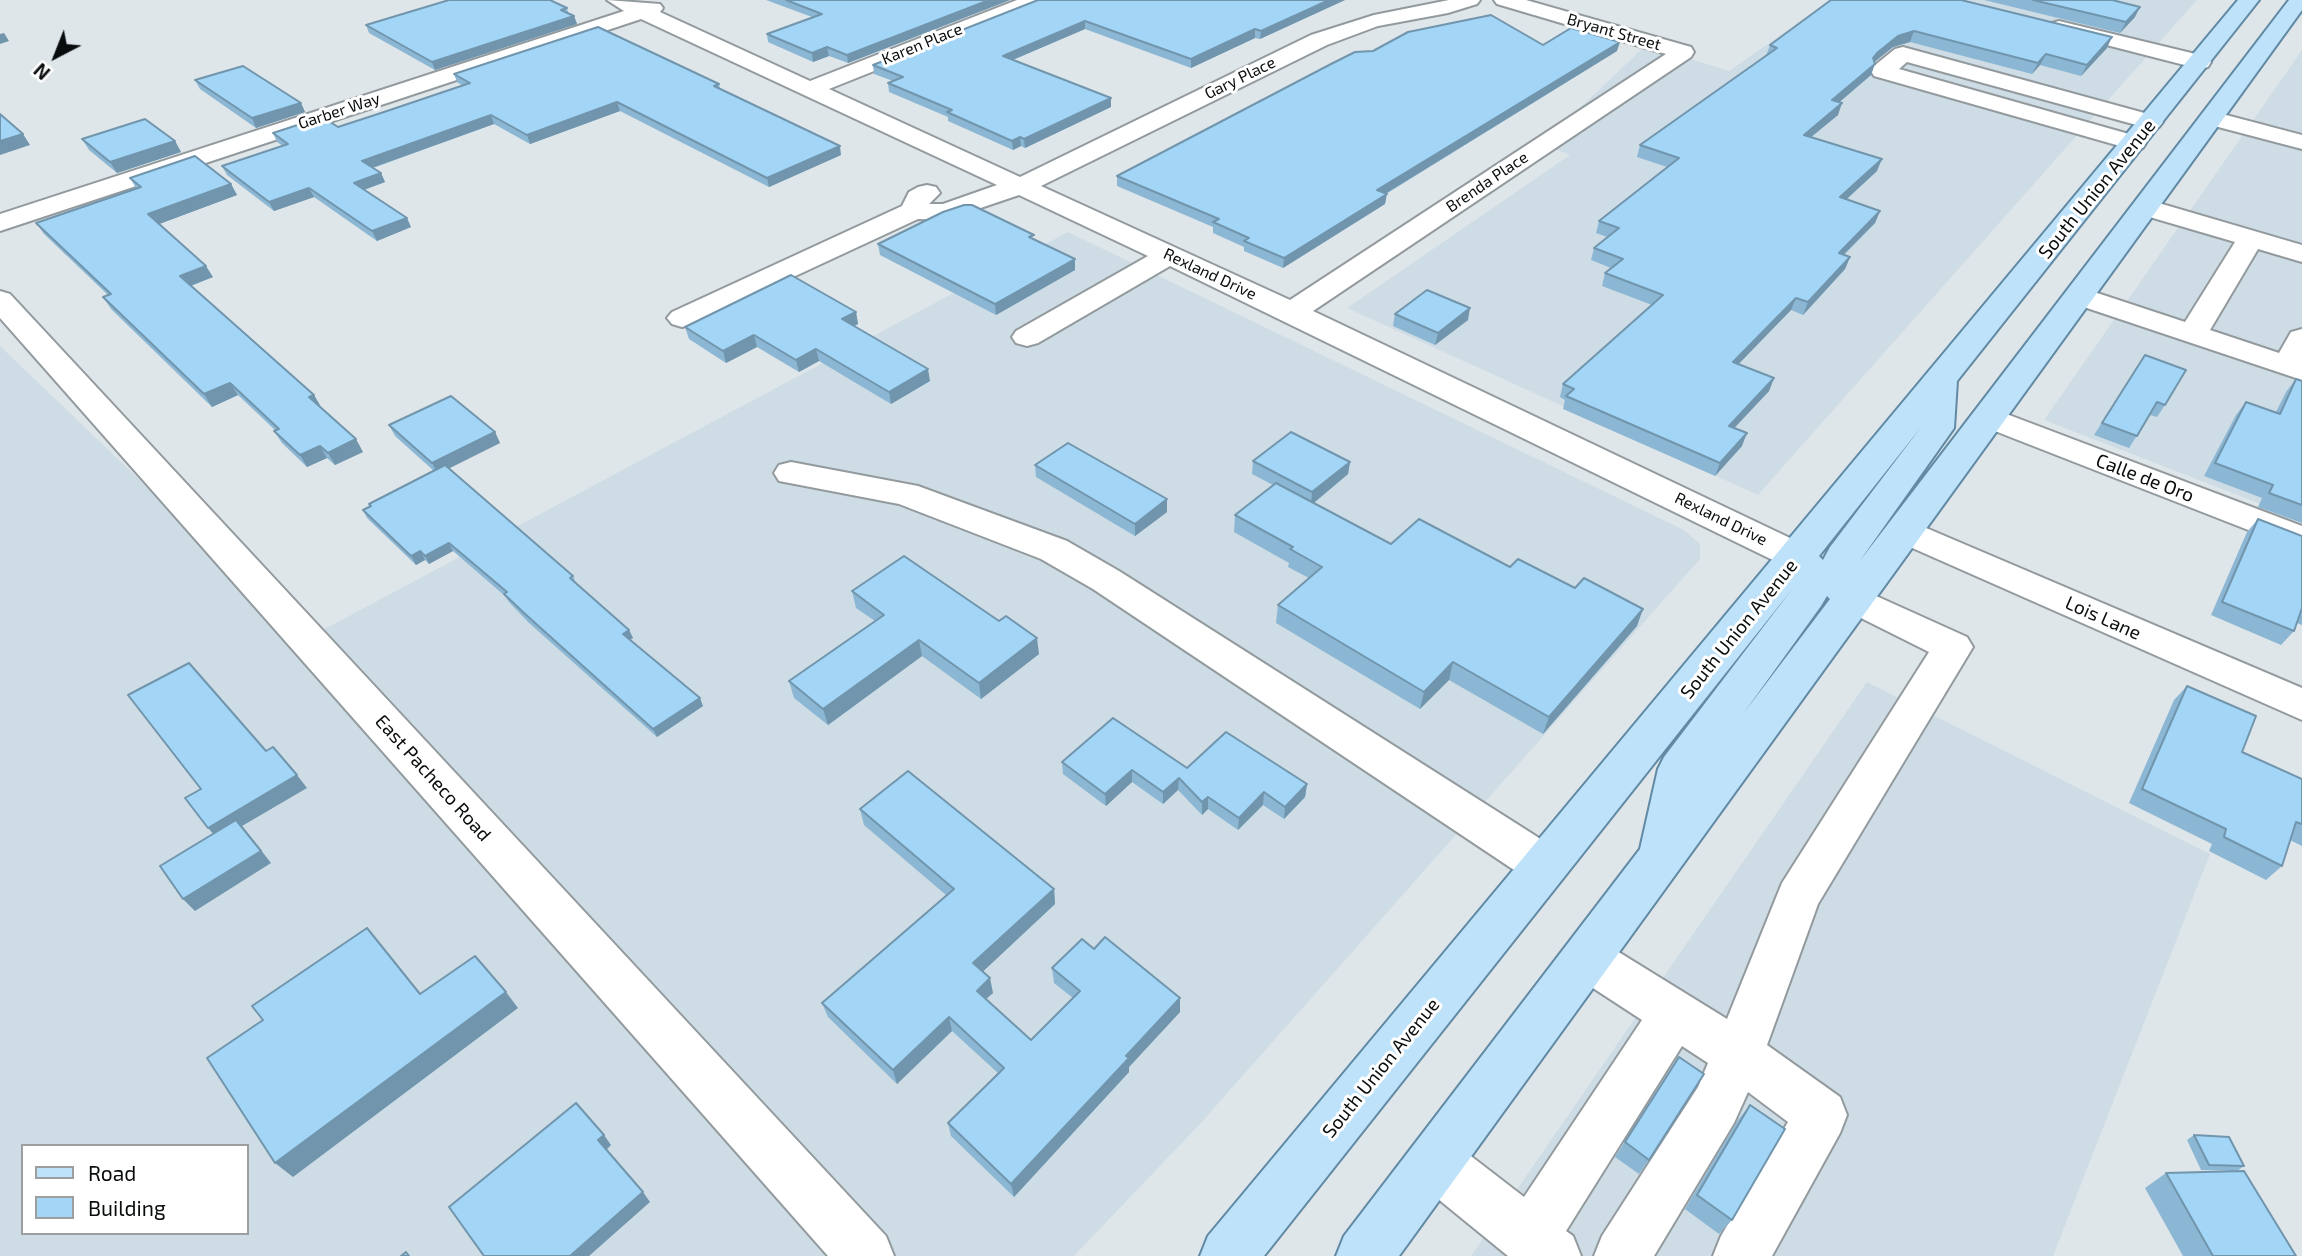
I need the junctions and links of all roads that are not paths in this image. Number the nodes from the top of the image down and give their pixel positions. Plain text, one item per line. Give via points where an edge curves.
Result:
1 (678, 0) edge
2 (1035, 0) edge
3 (1470, 0) edge
4 (1504, 0) edge
5 (2249, 0) edge
6 (630, 6) edge
7 (2297, 10) edge
8 (2041, 23) edge
9 (1683, 52) joint
10 (2200, 62) junction
11 (810, 89) junction
12 (2211, 118) junction
13 (2143, 132) junction
14 (2302, 142) edge
15 (2177, 164) junction
16 (978, 167) junction
17 (1021, 186) junction
18 (2145, 207) junction
19 (914, 211) junction
20 (0, 223) edge
21 (2251, 238) junction
22 (2302, 254) edge
23 (1170, 255) junction
24 (2079, 296) junction
25 (0, 300) edge
26 (1292, 312) junction
27 (682, 318) dead end
28 (2193, 334) junction
29 (1027, 337) dead end
30 (2302, 338) edge
31 (2295, 368) edge
32 (1942, 379) junction
33 (1988, 417) junction
34 (791, 473) dead end
35 (1905, 531) junction
36 (2302, 539) edge
37 (1798, 557) junction
38 (1854, 598) junction
39 (2302, 705) edge
40 (1657, 862) junction
41 (1545, 866) junction
42 (1587, 958) junction
43 (1675, 1014) junction
44 (1738, 1054) junction
45 (1435, 1161) junction
46 (1542, 1247) edge
47 (866, 1256) edge
48 (1228, 1256) edge
49 (1364, 1256) edge
50 (1622, 1256) edge
51 (1741, 1256) edge

1 - 6 street, Garber Way
2 - 11 street, Karen Place
3 - 17 street, Gary Place via 1319,40
4 - 9 street, Bryant Street
5 - 10 main road, South Union Avenue
6 - 11 street, Rexland Drive
6 - 20 street, Garber Way
7 - 12 main road
8 - 10 street
9 - 26 street, Brenda Place
10 - 13 main road, South Union Avenue
10 - 15 main road via 2214,73 2214,81 2173,135
11 - 16 street, Rexland Drive
12 - 14 street
12 - 15 main road
13 - 13 street via 1903,54 1882,71
13 - 32 main road, South Union Avenue
15 - 18 main road
16 - 17 street, Rexland Drive
16 - 19 street via 918,198
17 - 19 street, Gary Place via 945,212
17 - 23 street, Rexland Drive
18 - 21 street
18 - 24 main road
19 - 27 street
21 - 22 street
21 - 28 street
23 - 26 street, Rexland Drive
23 - 29 street
24 - 28 street
24 - 33 main road
25 - 47 street, East Pacheco Road
26 - 37 street, Rexland Drive
28 - 31 street
30 - 31 street
32 - 37 main road, South Union Avenue
32 - 38 main road via 1938,428 1843,556 1837,573 1840,587
33 - 35 main road
33 - 36 street, Calle de Oro
34 - 41 street via 906,494 1054,550
35 - 38 main road
35 - 39 street, Lois Lane
37 - 40 main road via 1812,570 1814,584 1808,597 1679,769
37 - 41 main road, South Union Avenue
38 - 40 main road
38 - 44 street via 1953,647 1798,897
40 - 42 main road
41 - 48 main road, South Union Avenue
42 - 43 street
42 - 45 main road
43 - 44 street
43 - 46 street
44 - 50 street via 1716,1105
44 - 51 street via 1821,1115
45 - 46 street
45 - 49 main road

